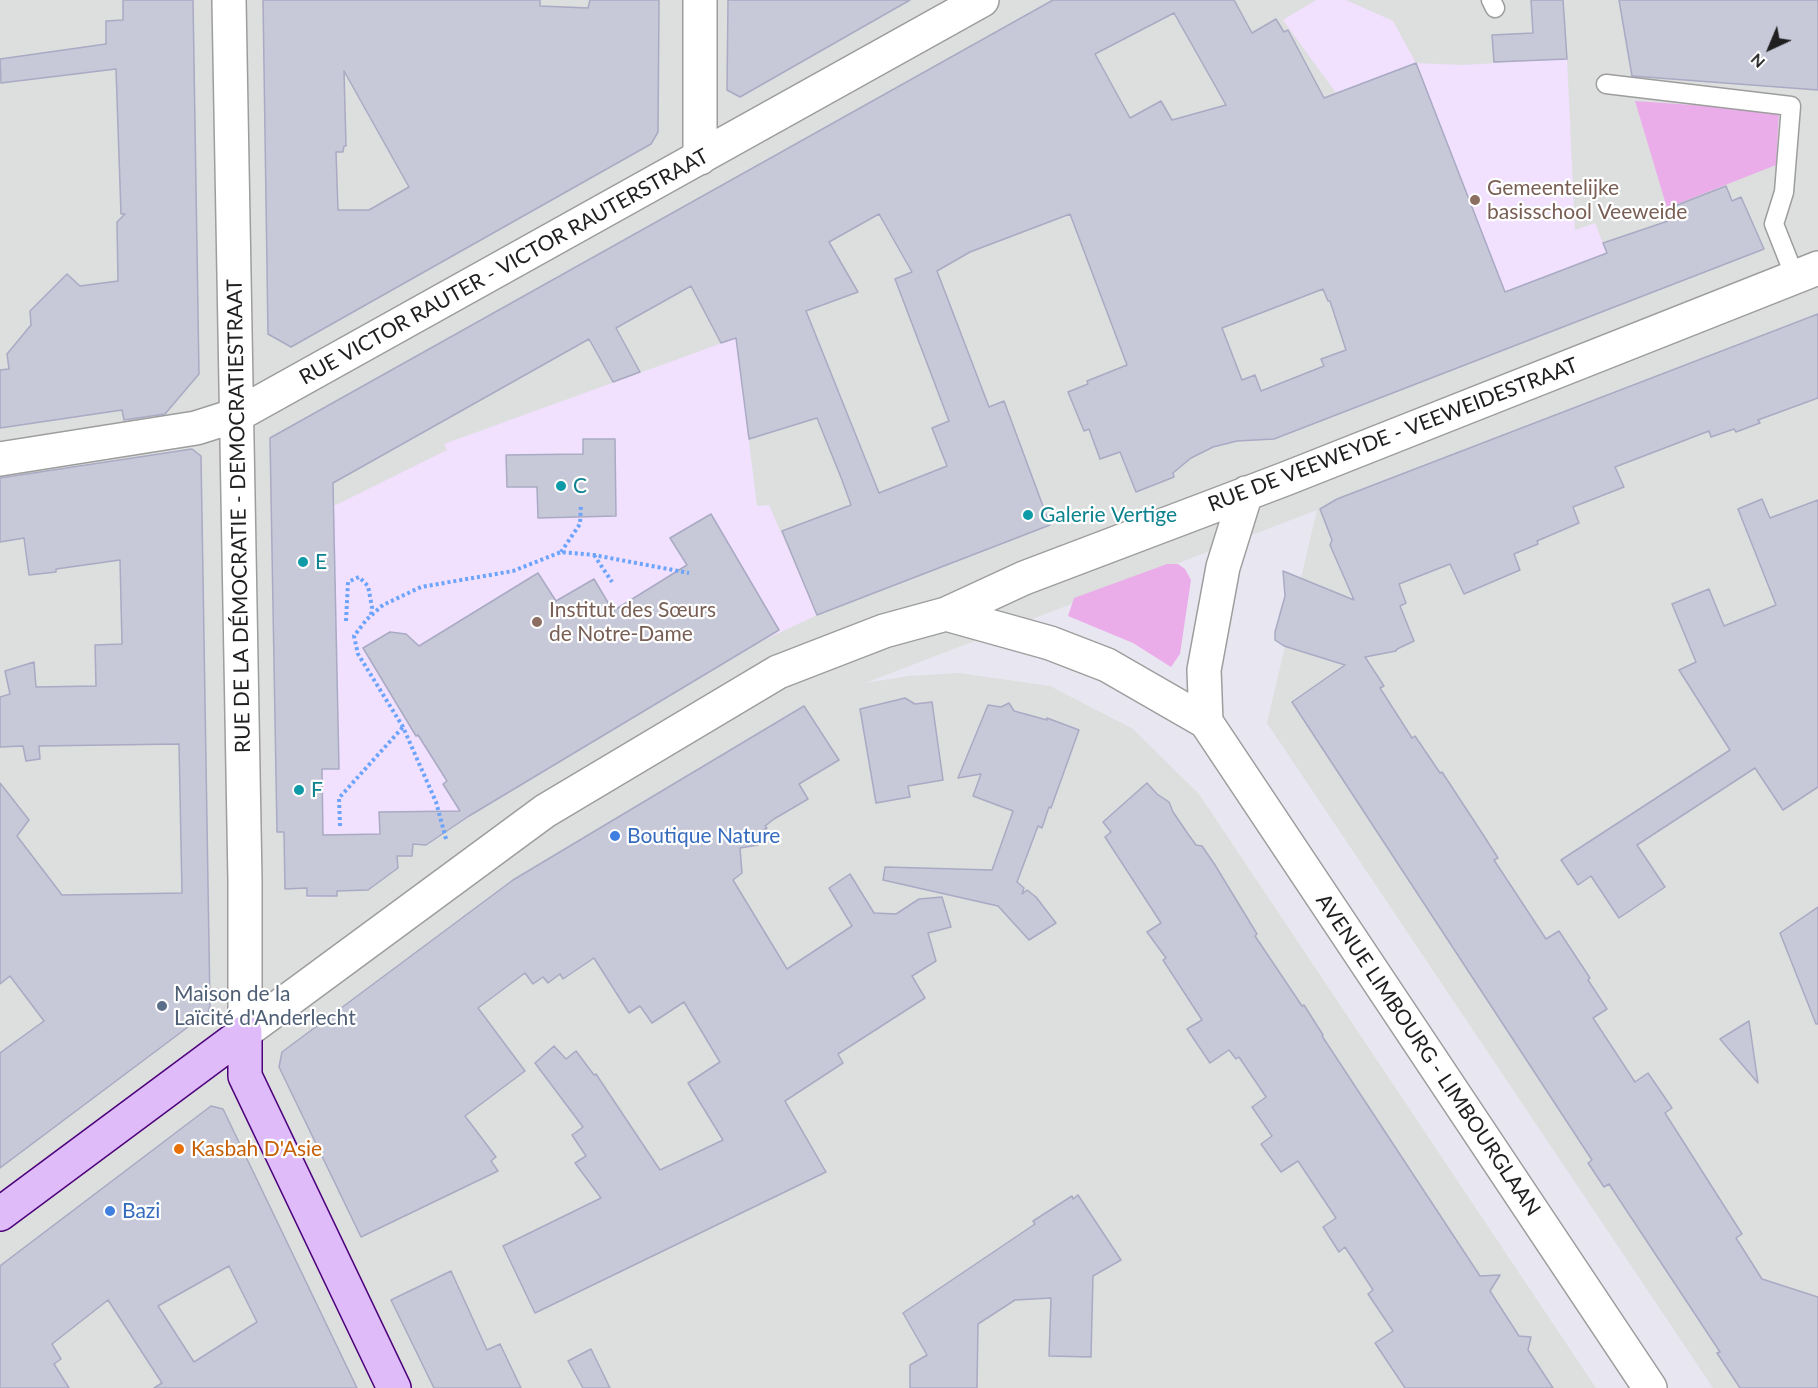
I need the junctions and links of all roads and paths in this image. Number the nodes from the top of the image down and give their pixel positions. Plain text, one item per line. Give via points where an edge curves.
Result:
1 (229, 0) edge
2 (700, 0) edge
3 (982, 0) edge
4 (1606, 84) dead end
5 (700, 158) junction
6 (1807, 273) edge
7 (237, 415) junction
8 (0, 459) edge
9 (1246, 493) junction
10 (581, 505) dead end
11 (561, 552) junction
12 (594, 555) junction
13 (689, 573) dead end
14 (612, 582) dead end
15 (946, 614) junction
16 (370, 616) junction
17 (346, 621) dead end
18 (1206, 722) junction
19 (403, 727) junction
20 (340, 826) dead end
21 (446, 839) dead end
22 (245, 1032) junction
23 (0, 1214) edge
24 (394, 1388) edge
25 (1650, 1388) edge

1 - 7 street, RUE DE LA DÉMOCRATIE - DEMOCRATIESTRAAT
2 - 5 street
3 - 5 street, RUE VICTOR RAUTER - VICTOR RAUTERSTRAAT
4 - 6 lane via 1791,106 1784,192 1774,224
5 - 7 street, RUE VICTOR RAUTER - VICTOR RAUTERSTRAAT
6 - 9 street, RUE DE VEEWEYDE - VEEWEIDESTRAAT
7 - 8 street, RUE VICTOR RAUTER - VICTOR RAUTERSTRAAT via 196,428
7 - 22 street, RUE DE LA DÉMOCRATIE - DEMOCRATIESTRAAT
9 - 15 street, RUE DE VEEWEYDE - VEEWEIDESTRAAT via 1023,578
9 - 18 street via 1223,567 1204,670
10 - 11 path via 580,525
11 - 12 path
11 - 16 path via 513,571 421,587 383,605
12 - 13 path
12 - 14 path
15 - 18 street, AVENUE LIMBOURG - LIMBOURGLAAN via 1050,643 1107,665
15 - 22 street, RUE DE VEEWEYDE - VEEWEIDESTRAAT via 884,631 778,672 565,798
16 - 17 path via 368,586 359,577 348,582
16 - 19 path via 354,636 358,654
18 - 25 street, AVENUE LIMBOURG - LIMBOURGLAAN
19 - 20 path via 339,798
19 - 21 path via 436,802
22 - 23 street, RUE DE VEEWEYDE - VEEWEIDESTRAAT
22 - 24 street via 245,1076

